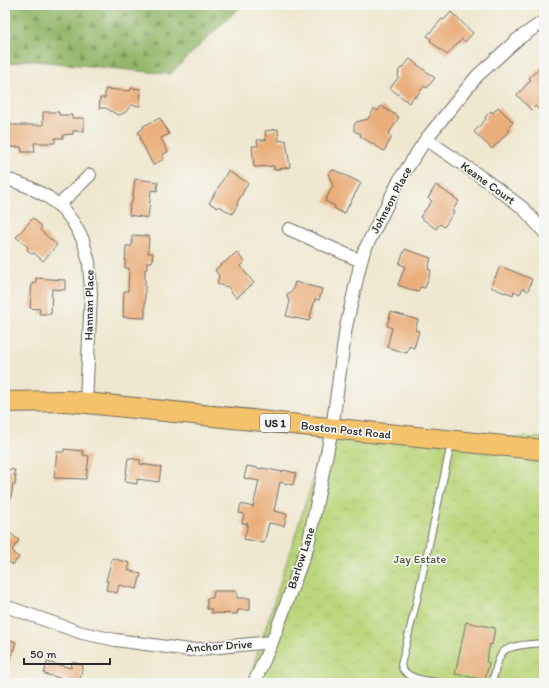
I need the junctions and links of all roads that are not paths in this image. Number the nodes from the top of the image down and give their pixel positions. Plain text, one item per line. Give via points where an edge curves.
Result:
1 (544, 21) edge
2 (426, 139) junction
3 (90, 175) dead end
4 (5, 179) edge
5 (59, 206) junction
6 (289, 229) dead end
7 (544, 232) edge
8 (361, 261) junction
9 (5, 402) edge
10 (86, 403) junction
11 (332, 429) junction
12 (452, 440) junction
13 (544, 450) edge
14 (5, 606) edge
15 (272, 642) junction
16 (544, 643) edge
17 (254, 683) edge
18 (445, 683) edge
19 (492, 683) edge

1 - 2 street, Johnson Place via 518,39 477,76
2 - 7 street, Keane Court via 523,208
2 - 8 street, Johnson Place via 400,179
3 - 5 street
4 - 5 street, Hannan Place via 30,187
5 - 10 street, Hannan Place via 73,222 83,240 89,262
6 - 8 street
8 - 11 street, Johnson Place via 346,327
9 - 10 main road, Boston Post Road / US 1
10 - 11 main road, Boston Post Road / US 1
11 - 12 main road, Boston Post Road / US 1
11 - 15 street, Barlow Lane via 308,545
12 - 13 main road, Boston Post Road / US 1
12 - 18 lane via 401,665 405,673 412,677
14 - 15 street, Anchor Drive via 82,633 189,650
15 - 17 street, Barlow Lane
16 - 19 lane via 522,645 503,652

